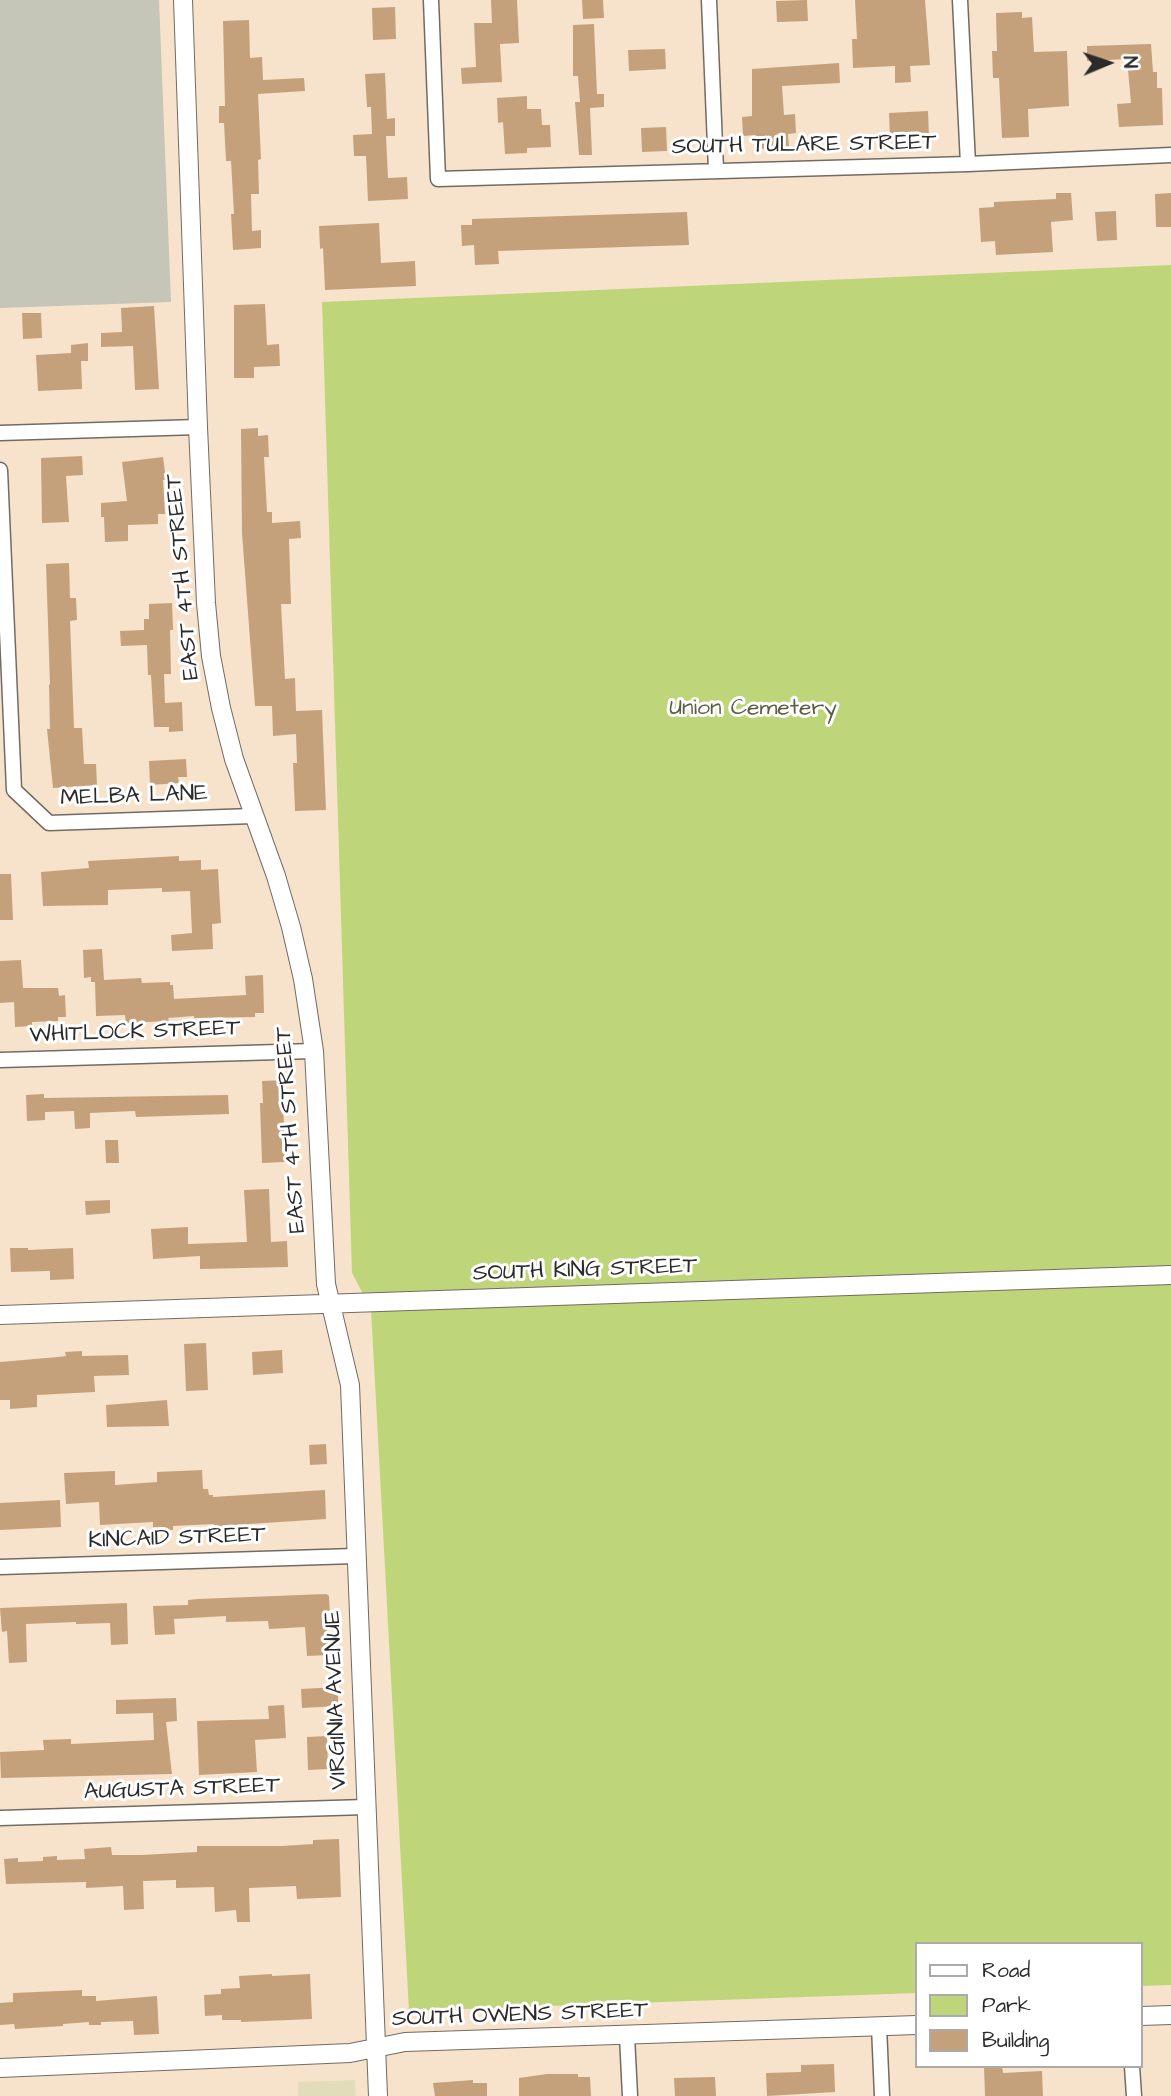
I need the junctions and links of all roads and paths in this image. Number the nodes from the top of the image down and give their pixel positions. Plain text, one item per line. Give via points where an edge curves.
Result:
1 (183, 0) edge
2 (431, 0) edge
3 (709, 0) edge
4 (960, 0) edge
5 (1171, 155) edge
6 (968, 164) junction
7 (716, 170) junction
8 (198, 427) junction
9 (0, 433) edge
10 (0, 470) edge
11 (253, 816) junction
12 (314, 1051) junction
13 (0, 1060) edge
14 (1171, 1275) edge
15 (331, 1304) junction
16 (0, 1315) edge
17 (355, 1556) junction
18 (0, 1567) edge
19 (366, 1807) junction
20 (0, 1818) edge
21 (1171, 2015) edge
22 (1143, 2017) edge
23 (916, 2025) edge
24 (879, 2026) junction
25 (627, 2036) junction
26 (375, 2047) junction
27 (0, 2068) edge
28 (1132, 2068) edge
29 (378, 2096) edge
30 (630, 2096) edge
31 (882, 2096) edge
32 (1134, 2096) edge

1 - 8 street, EAST 4TH STREET
2 - 7 street, SOUTH TULARE STREET via 438,179
3 - 7 street
4 - 6 street
5 - 6 street, SOUTH TULARE STREET
6 - 7 street, SOUTH TULARE STREET
8 - 9 street
8 - 11 street, EAST 4TH STREET via 211,656 234,759
10 - 11 street, MELBA LANE via 14,790 49,822
11 - 12 street, EAST 4TH STREET via 291,927
12 - 13 street, WHITLOCK STREET
12 - 15 street, EAST 4TH STREET via 326,1284
14 - 15 street, SOUTH KING STREET
15 - 16 street, SOUTH KING STREET
15 - 17 street, VIRGINIA AVENUE via 350,1385
17 - 18 street, KINCAID STREET
17 - 19 street, VIRGINIA AVENUE
19 - 20 street, AUGUSTA STREET
19 - 26 street, VIRGINIA AVENUE
21 - 22 street
23 - 24 street, SOUTH OWENS STREET
24 - 25 street, SOUTH OWENS STREET
24 - 31 street
25 - 26 street, SOUTH OWENS STREET via 405,2042
25 - 30 street
26 - 27 street, SOUTH OWENS STREET via 349,2053
26 - 29 street, VIRGINIA AVENUE
28 - 32 street

